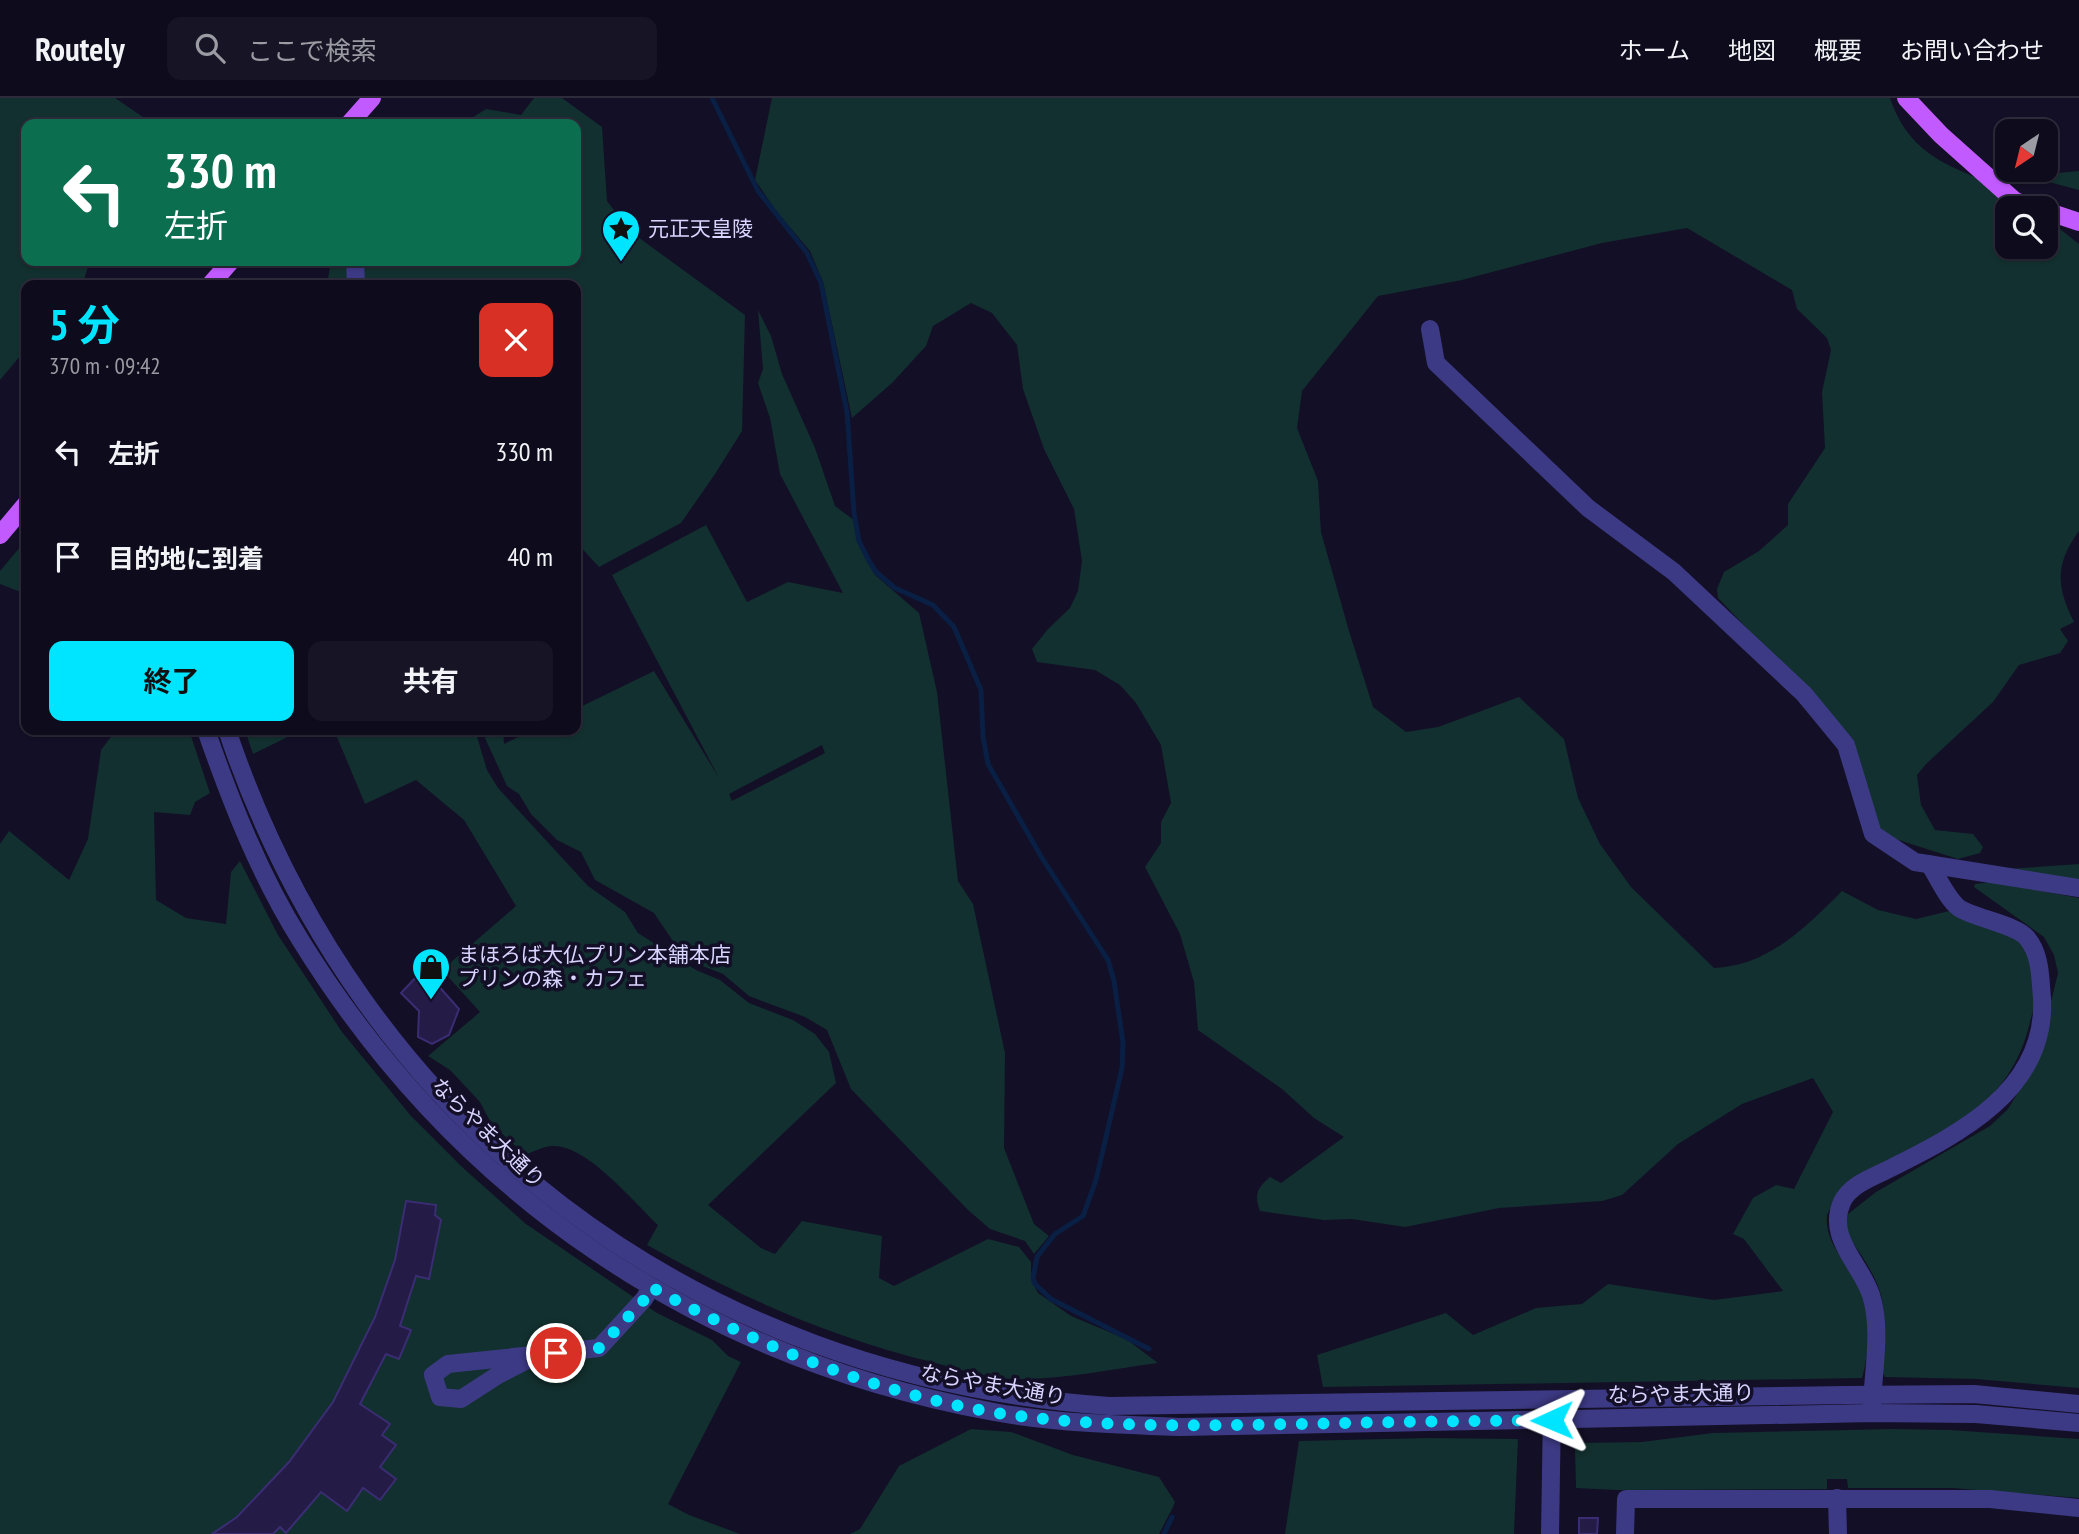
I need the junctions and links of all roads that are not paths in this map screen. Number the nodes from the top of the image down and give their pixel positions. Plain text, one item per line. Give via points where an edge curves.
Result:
1 (372, 98) edge
2 (1906, 98) edge
3 (353, 119) edge
4 (2009, 196) edge
5 (2058, 215) edge
6 (2079, 222) edge
7 (227, 266) edge
8 (214, 280) edge
9 (1430, 329) dead end
10 (21, 510) edge
11 (0, 535) edge
12 (208, 735) edge
13 (229, 735) edge
14 (1929, 864) junction
15 (2079, 888) edge
16 (651, 1287) junction
17 (535, 1356) junction
18 (1552, 1400) junction
19 (1872, 1404) junction
20 (2079, 1404) edge
21 (1552, 1420) junction
22 (2079, 1423) edge
23 (1837, 1498) junction
24 (2079, 1508) edge
25 (1550, 1534) edge
26 (1625, 1534) edge
27 (1838, 1534) edge

1 - 3 main road
2 - 4 main road
5 - 6 main road
7 - 8 main road
9 - 14 street via 1436,363 1588,508 1674,572 1804,695 1846,745 1873,834 1915,862
10 - 11 main road
12 - 16 street, ならやま大通り via 277,898 300,941 358,1025 421,1102 485,1167 555,1225
13 - 18 street, ならやま大通り via 276,853 340,967 435,1090 477,1133 566,1209 661,1273 723,1305 820,1347 911,1375 1048,1401 1109,1406
14 - 15 street
14 - 19 street via 1959,907 2026,936 2040,962 2040,1030 2025,1067 2000,1102 1955,1136 1857,1185 1842,1201 1837,1224 1842,1242 1871,1294 1876,1333
16 - 17 street via 599,1348
16 - 21 street, ならやま大通り via 719,1324 817,1365 900,1392 995,1412 1109,1425
17 - 17 street via 461,1399 440,1397 433,1375 448,1364
18 - 19 street, ならやま大通り
18 - 21 street
19 - 20 street, ならやま大通り via 1975,1394
19 - 21 street, ならやま大通り
19 - 22 street, ならやま大通り
21 - 25 street
23 - 24 street via 1990,1499
23 - 26 street via 1626,1499
23 - 27 street

